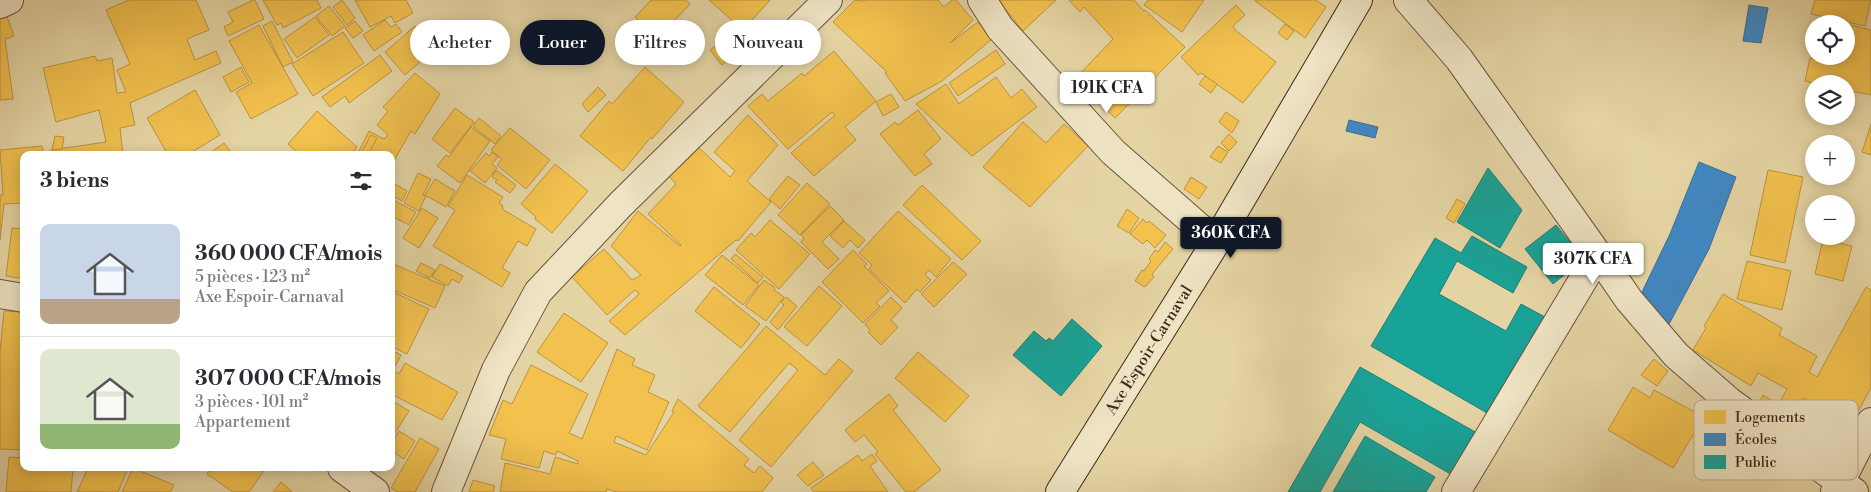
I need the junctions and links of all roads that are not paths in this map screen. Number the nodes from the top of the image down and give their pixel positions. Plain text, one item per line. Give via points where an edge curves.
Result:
1 (9, 0) edge
2 (828, 0) edge
3 (982, 0) edge
4 (1358, 0) edge
5 (1408, 0) edge
6 (0, 4) edge
7 (1216, 242) junction
8 (1598, 255) junction
9 (0, 294) edge
10 (20, 297) edge
11 (1728, 400) edge
12 (1871, 422) edge
13 (1858, 453) edge
14 (346, 471) edge
15 (1831, 480) edge
16 (1843, 489) edge
17 (375, 492) edge
18 (446, 492) edge
19 (1060, 492) edge
20 (1456, 492) edge

1 - 6 street
2 - 18 street via 621,204 538,292 496,370
3 - 7 street via 1000,28 1113,152
4 - 7 street, Axe Espoir-Carnaval
5 - 8 street via 1459,59
7 - 19 street, Axe Espoir-Carnaval
8 - 11 street via 1628,300 1676,355
8 - 20 street
9 - 10 street
12 - 13 street
14 - 17 street
15 - 16 street

